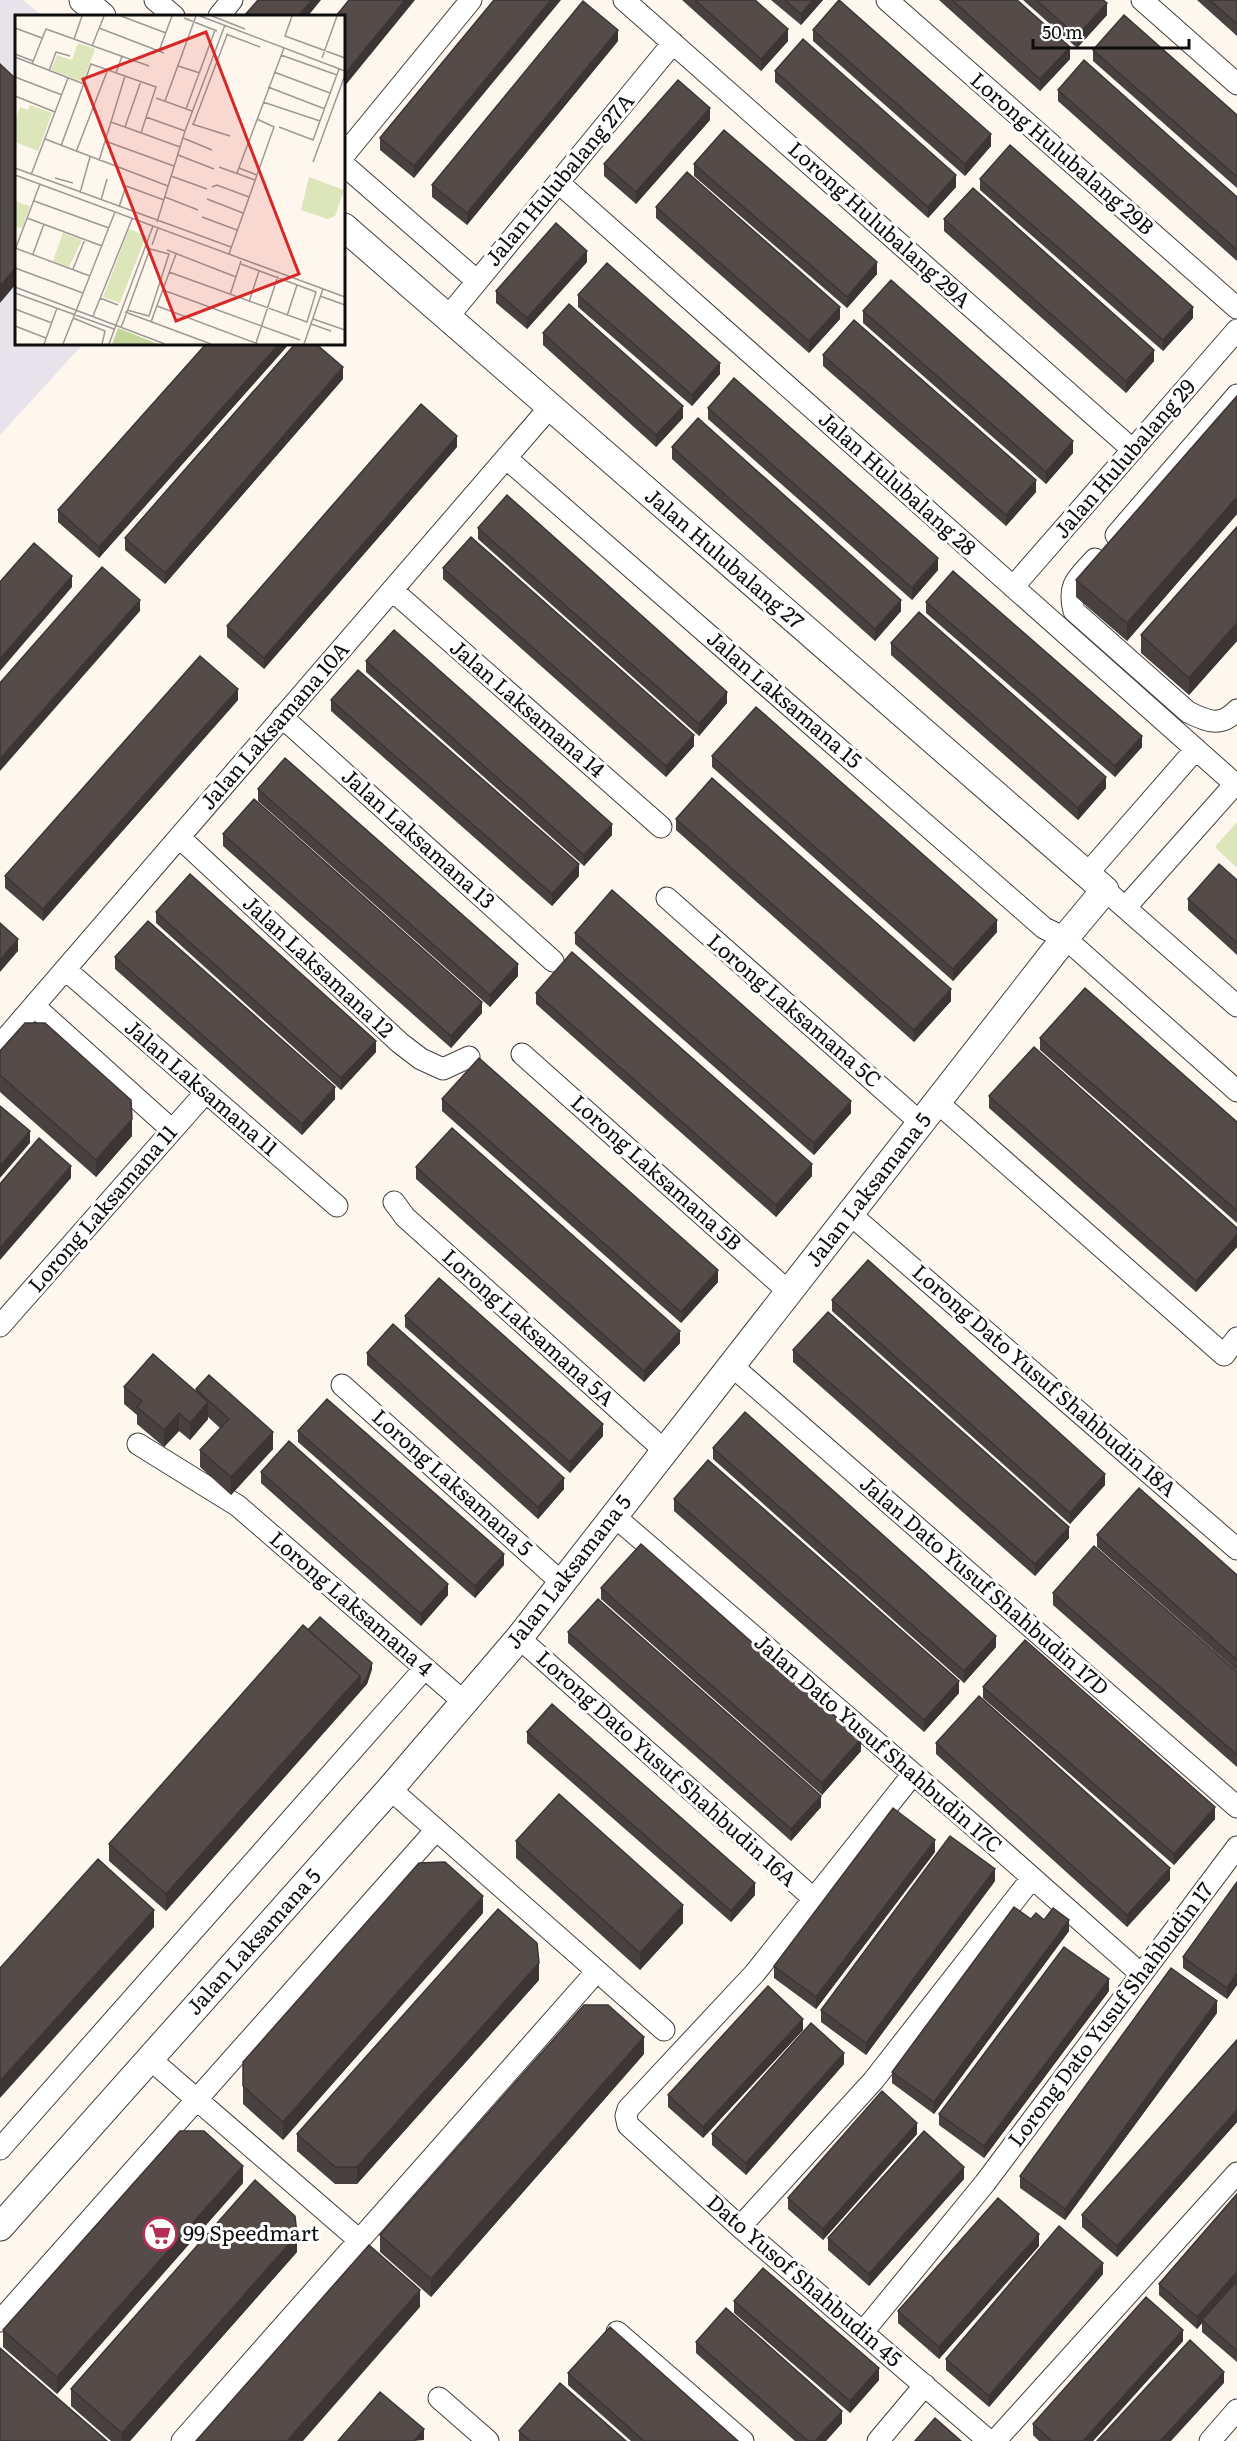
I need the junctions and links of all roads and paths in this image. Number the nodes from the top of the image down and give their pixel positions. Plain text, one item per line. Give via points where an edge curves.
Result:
1 (83, 0) edge
2 (155, 0) edge
3 (232, 0) edge
4 (471, 0) edge
5 (624, 0) edge
6 (887, 0) edge
7 (1142, 0) edge
8 (101, 15) edge
9 (173, 15) edge
10 (220, 15) edge
11 (673, 43) junction
12 (1237, 84) edge
13 (345, 153) edge
14 (345, 166) edge
15 (559, 183) junction
16 (345, 228) edge
17 (477, 281) junction
18 (1237, 308) edge
19 (447, 318) junction
20 (1237, 330) edge
21 (1237, 395) edge
22 (550, 407) junction
23 (1133, 450) junction
24 (506, 458) junction
25 (1013, 588) junction
26 (392, 590) junction
27 (1237, 710) edge
28 (282, 717) junction
29 (1196, 749) junction
30 (1236, 783) edge
31 (661, 827) dead end
32 (179, 837) junction
33 (1106, 891) junction
34 (667, 898) dead end
35 (1065, 939) junction
36 (553, 961) dead end
37 (66, 970) junction
38 (34, 1006) junction
39 (1237, 1006) edge
40 (0, 1045) edge
41 (522, 1054) dead end
42 (469, 1057) dead end
43 (1237, 1091) edge
44 (206, 1092) junction
45 (930, 1113) junction
46 (172, 1130) junction
47 (394, 1203) dead end
48 (337, 1206) dead end
49 (850, 1214) junction
50 (789, 1292) junction
51 (0, 1326) edge
52 (1230, 1346) edge
53 (731, 1365) junction
54 (342, 1384) dead end
55 (138, 1444) dead end
56 (665, 1451) junction
57 (613, 1515) junction
58 (1237, 1549) edge
59 (561, 1582) junction
60 (519, 1638) junction
61 (425, 1668) junction
62 (464, 1702) junction
63 (913, 1774) junction
64 (390, 1789) junction
65 (1237, 1807) edge
66 (436, 1830) junction
67 (1237, 1847) edge
68 (1032, 1878) junction
69 (814, 1899) junction
70 (597, 1971) junction
71 (1141, 1974) junction
72 (664, 2030) dead end
73 (150, 2059) junction
74 (196, 2100) junction
75 (0, 2149) edge
76 (1237, 2173) edge
77 (0, 2227) edge
78 (740, 2227) junction
79 (359, 2240) junction
80 (0, 2321) edge
81 (617, 2332) edge
82 (863, 2332) junction
83 (924, 2385) junction
84 (439, 2398) dead end
85 (1237, 2410) edge
86 (480, 2438) edge
87 (182, 2441) edge
88 (742, 2441) edge
89 (878, 2441) edge
90 (989, 2441) edge
91 (995, 2441) edge
92 (1210, 2441) edge

1 - 8 street
2 - 9 street
3 - 10 street
4 - 13 street
5 - 11 street, Lorong Hulubalang 29A
6 - 18 street, Lorong Hulubalang 29B
7 - 12 street
11 - 15 street, Jalan Hulubalang 27A
11 - 23 street, Lorong Hulubalang 29A
14 - 17 street
15 - 17 street, Jalan Hulubalang 27A
15 - 25 street, Jalan Hulubalang 28
16 - 19 street, Jalan Hulubalang 27
17 - 19 street, Jalan Hulubalang 27A
19 - 22 street, Jalan Hulubalang 27
20 - 23 street, Jalan Hulubalang 29
21 - 27 street, Jalan Hulubalang 29 via 1076,581 1070,596 1074,611 1188,712 1209,722 1230,718
22 - 24 street, Jalan Laksamana 10A
22 - 33 street, Jalan Hulubalang 27
23 - 25 street, Jalan Hulubalang 29
24 - 26 street, Jalan Laksamana 10A
24 - 35 street, Jalan Laksamana 15 via 1044,928
25 - 29 street, Jalan Hulubalang 28
26 - 28 street, Jalan Laksamana 10A
26 - 31 street, Jalan Laksamana 14
28 - 32 street, Jalan Laksamana 10A
28 - 36 street, Jalan Laksamana 13
29 - 30 street, Jalan Hulubalang 28
29 - 33 street
30 - 33 street
32 - 37 street, Jalan Laksamana 10A
32 - 42 street, Jalan Laksamana 12 via 421,1059 443,1069
33 - 35 street, Jalan Laksamana 5
33 - 39 street
34 - 45 street, Lorong Laksamana 5C
35 - 43 street, Jalan Laksamana 15
35 - 45 street, Jalan Laksamana 5
37 - 38 street, Jalan Laksamana 10A
37 - 44 street, Jalan Laksamana 11
38 - 40 street, Jalan Laksamana 10A
38 - 46 street
41 - 50 street, Lorong Laksamana 5B
44 - 46 street, Lorong Laksamana 11
44 - 48 street, Jalan Laksamana 11
45 - 49 street, Jalan Laksamana 5
45 - 52 street, Lorong Laksamana 5C
46 - 51 street, Lorong Laksamana 11
47 - 56 street, Lorong Laksamana 5A
49 - 50 street, Jalan Laksamana 5
49 - 58 street, Lorong Dato Yusuf Shahbudin 18A
50 - 53 street, Jalan Laksamana 5
53 - 56 street, Jalan Laksamana 5
53 - 65 street, Jalan Dato Yusuf Shahbudin 17D
54 - 59 street, Lorong Laksamana 5
55 - 61 street, Lorong Laksamana 4 via 238,1506
56 - 57 street, Jalan Laksamana 5
57 - 59 street, Jalan Laksamana 5
57 - 63 street, Jalan Dato Yusuf Shahbudin 17C
59 - 60 street, Jalan Laksamana 5
60 - 62 street, Jalan Laksamana 5
60 - 69 street, Lorong Dato Yusuf Shahbudin 16A
61 - 62 street, Lorong Laksamana 4
61 - 75 street
62 - 64 street, Jalan Laksamana 5
63 - 68 street, Jalan Dato Yusuf Shahbudin 17C
63 - 69 street
64 - 66 street
64 - 73 street, Jalan Laksamana 5
66 - 70 street
66 - 74 street
67 - 71 street, Lorong Dato Yusuf Shahbudin 17
68 - 71 street, Jalan Dato Yusuf Shahbudin 17C
68 - 78 street via 873,2081
69 - 78 street, Dato Yusof Shahbudin 45 via 755,1973 628,2109 626,2116 628,2125
70 - 72 street
70 - 79 street
71 - 82 street, Lorong Dato Yusuf Shahbudin 17 via 985,2182
73 - 74 street
73 - 77 street, Jalan Laksamana 5
74 - 79 street
74 - 80 street
76 - 91 street
78 - 82 street, Dato Yusof Shahbudin 45
79 - 87 street
81 - 88 street
82 - 83 street, Dato Yusof Shahbudin 45
83 - 89 street
83 - 90 street, Dato Yusof Shahbudin 45
84 - 86 street
85 - 92 street

